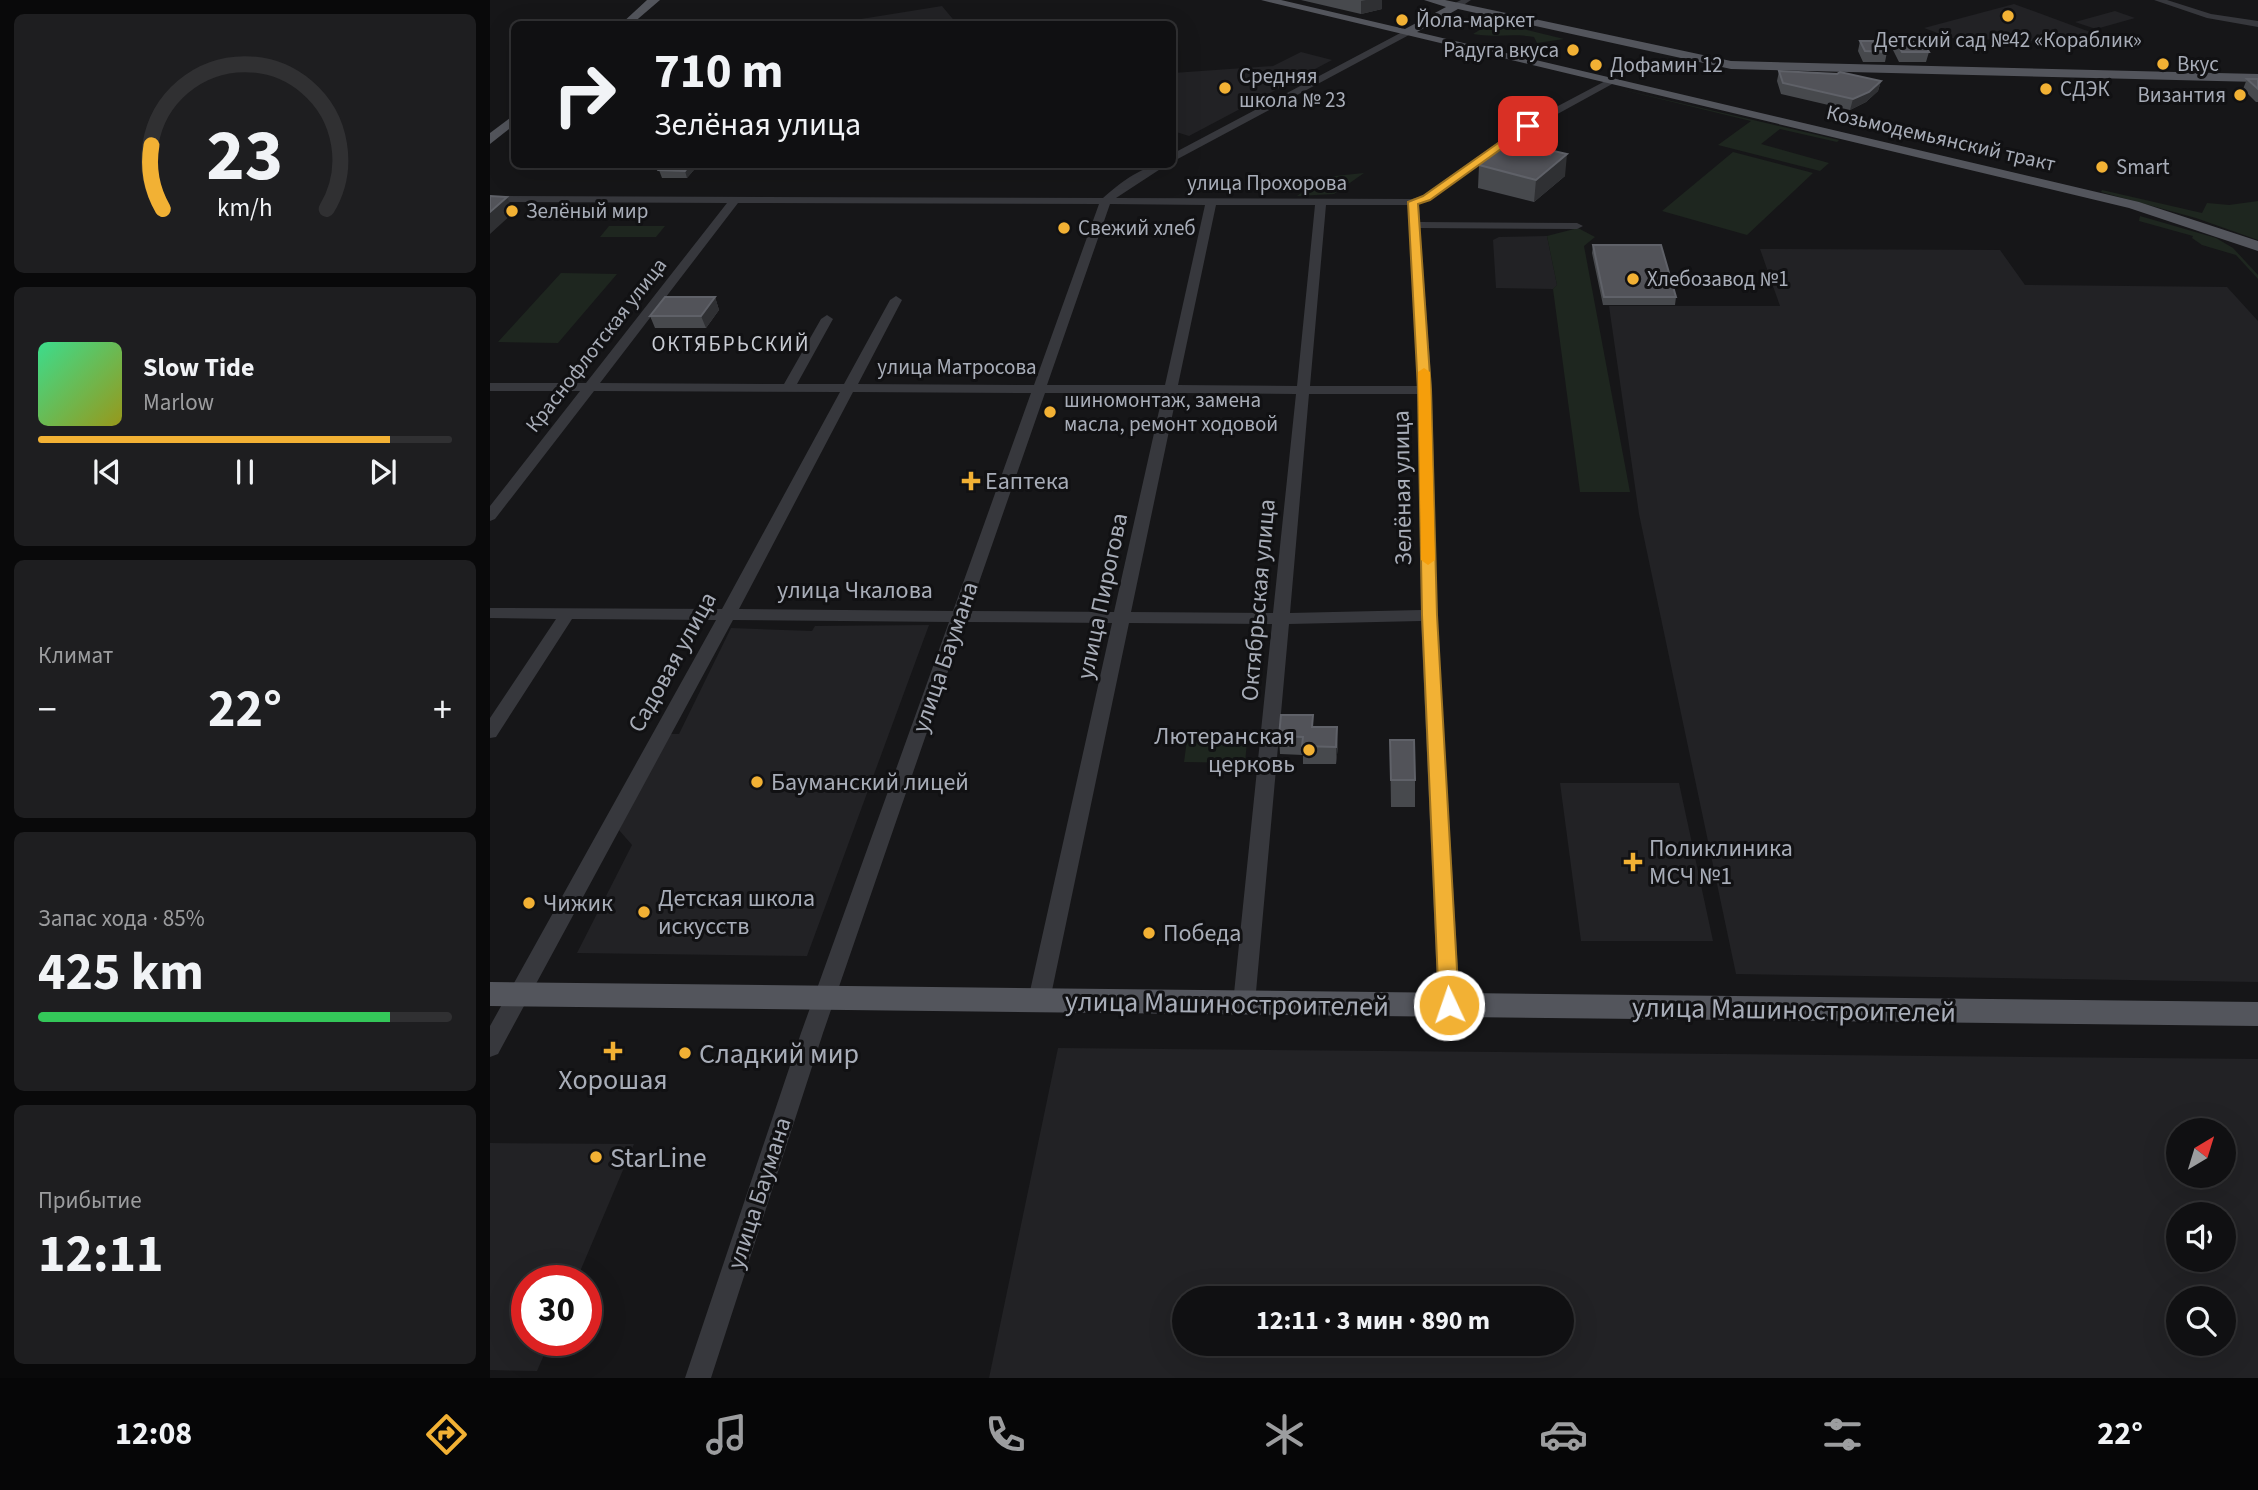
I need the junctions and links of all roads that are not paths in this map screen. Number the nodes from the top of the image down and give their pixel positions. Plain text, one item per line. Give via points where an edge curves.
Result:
1 (654, 0) edge
2 (1267, 0) edge
3 (1430, 0) edge
4 (2158, 0) edge
5 (1457, 6) edge
6 (629, 21) edge
7 (2258, 24) edge
8 (1406, 33) junction
9 (1611, 81) junction
10 (2258, 81) edge
11 (511, 122) edge
12 (490, 140) edge
13 (1176, 157) edge
14 (1156, 168) edge
15 (490, 199) edge
16 (735, 200) junction
17 (1105, 202) junction
18 (1211, 202) junction
19 (1321, 202) junction
20 (1413, 202) junction
21 (1414, 225) junction
22 (1577, 226) dead end
23 (2258, 246) edge
24 (896, 300) dead end
25 (827, 319) dead end
26 (490, 387) edge
27 (590, 387) junction
28 (788, 388) junction
29 (847, 388) junction
30 (1039, 389) junction
31 (1172, 389) junction
32 (1303, 390) junction
33 (1425, 390) junction
34 (490, 516) edge
35 (490, 613) edge
36 (568, 613) junction
37 (728, 614) junction
38 (959, 615) junction
39 (1429, 615) junction
40 (1122, 617) junction
41 (1282, 619) junction
42 (490, 733) edge
43 (490, 994) edge
44 (518, 994) junction
45 (825, 998) junction
46 (1039, 1000) junction
47 (1244, 1003) junction
48 (1449, 1005) junction
49 (2258, 1014) edge
50 (490, 1048) edge
51 (698, 1378) edge

1 - 6 main road
2 - 8 main road, Козьмодемьянский тракт
3 - 5 main road
4 - 7 street
5 - 8 main road
5 - 10 main road via 1716,70
8 - 9 main road, Козьмодемьянский тракт
8 - 13 street
9 - 20 street via 1528,126 1426,198
9 - 23 main road, Козьмодемьянский тракт via 2141,207
11 - 12 main road
14 - 17 street
15 - 16 street, улица Прохорова
16 - 17 street, улица Прохорова
16 - 27 street, Краснофлотская улица
17 - 18 street, улица Прохорова
17 - 30 street, улица Баумана
18 - 19 street, улица Прохорова
18 - 31 street, улица Пирогова
19 - 20 street, улица Прохорова
19 - 32 street, Октябрьская улица
20 - 21 street, Зелёная улица
21 - 22 street
21 - 33 street, Зелёная улица
24 - 29 street, Садовая улица
25 - 28 street
26 - 27 street, улица Матросова
27 - 28 street, улица Матросова
27 - 34 street, Краснофлотская улица
28 - 29 street, улица Матросова
29 - 30 street, улица Матросова
29 - 37 street, Садовая улица
30 - 31 street, улица Матросова
30 - 38 street, улица Баумана
31 - 32 street, улица Матросова
31 - 40 street, улица Пирогова
32 - 33 street, улица Матросова
32 - 41 street, Октябрьская улица
33 - 39 street, Зелёная улица
35 - 36 street, улица Чкалова
36 - 37 street, улица Чкалова
36 - 42 street
37 - 38 street, улица Чкалова
37 - 44 street, Садовая улица
38 - 40 street, улица Чкалова
38 - 45 street, улица Баумана
39 - 41 street, улица Чкалова
39 - 48 street, Зелёная улица
40 - 41 street, улица Чкалова
40 - 46 street, улица Пирогова
41 - 47 street, Октябрьская улица
43 - 44 main road, улица Машиностроителей
44 - 45 main road, улица Машиностроителей
44 - 50 street, Садовая улица
45 - 46 main road, улица Машиностроителей
45 - 51 street, улица Баумана
46 - 47 main road, улица Машиностроителей
47 - 48 main road, улица Машиностроителей
48 - 49 main road, улица Машиностроителей

